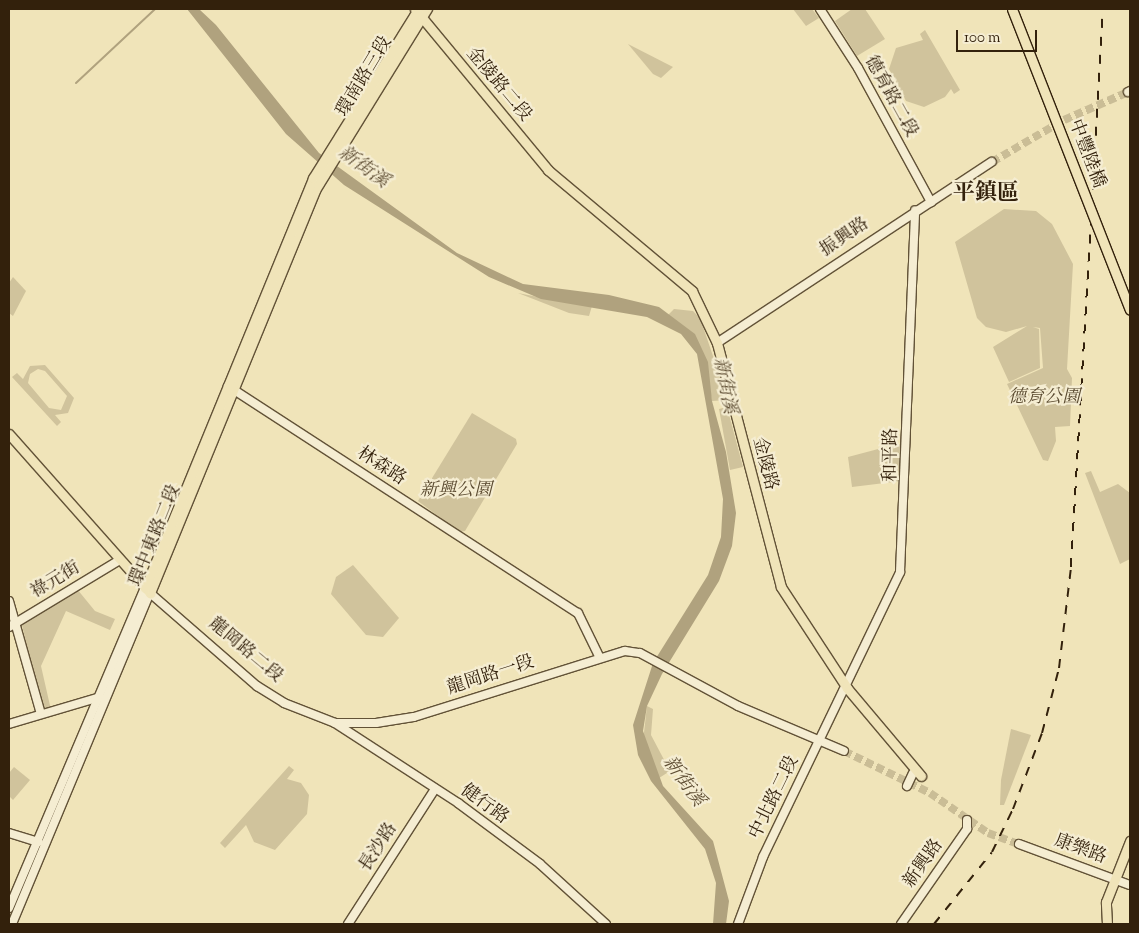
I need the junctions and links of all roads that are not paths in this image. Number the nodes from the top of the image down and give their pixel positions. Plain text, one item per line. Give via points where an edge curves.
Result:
1 (427, 9) edge
2 (820, 9) edge
3 (1012, 9) edge
4 (417, 12) edge
5 (329, 159) joint
6 (992, 162) tunnel mouth
7 (559, 179) joint
8 (931, 202) junction
9 (915, 210) junction
10 (1130, 310) edge
11 (717, 343) junction
12 (230, 387) junction
13 (9, 434) edge
14 (118, 561) junction
15 (147, 590) junction
16 (9, 601) edge
17 (12, 625) edge
18 (599, 656) junction
19 (847, 688) junction
20 (107, 696) junction
21 (98, 698) junction
22 (42, 714) junction
23 (335, 723) junction
24 (9, 724) edge
25 (820, 741) junction
26 (844, 751) tunnel mouth
27 (917, 774) joint
28 (908, 786) dead end
29 (435, 789) junction
30 (967, 820) dead end
31 (9, 833) edge
32 (47, 838) junction
33 (1130, 841) edge
34 (36, 843) junction
35 (1019, 844) tunnel mouth
36 (1114, 879) junction
37 (1130, 885) edge
38 (9, 908) edge
39 (12, 924) edge
40 (348, 924) edge
41 (606, 924) edge
42 (738, 924) edge
43 (901, 924) edge
44 (1107, 924) edge

1 - 4 main road, 環南路三段
2 - 8 street, 德育路二段 via 858,68
3 - 10 main road, 中豐陸橋, bridge
4 - 5 main road, 環南路三段
4 - 7 main road, 金陵路二段
5 - 12 main road, 環中東路二段 via 320,172
6 - 8 street, 振興路
7 - 11 main road, 金陵路 via 692,291
8 - 9 street, 振興路
9 - 11 street, 振興路
9 - 19 street, 和平路 via 902,565
11 - 19 main road, 金陵路 via 780,587
12 - 15 main road, 環中東路二段
12 - 18 street, 林森路 via 578,613
13 - 14 main road
14 - 15 main road
14 - 17 street, 祿元街
15 - 20 street, 環中東路二段
15 - 21 street, 環中東路二段
15 - 23 street, 龍岡路二段 via 257,686 284,703
16 - 17 street
17 - 22 street
18 - 23 street, 龍岡路一段 via 414,717 376,724
18 - 25 street, 龍岡路一段 via 632,652
19 - 25 street, 中北路二段
19 - 27 main road, 金陵路
20 - 21 street
20 - 32 street, 環中東路二段
21 - 22 street
21 - 34 street, 環中東路二段
22 - 24 street
23 - 29 street, 健行路
25 - 26 street
25 - 42 street, 中北路二段 via 762,857
27 - 28 street
29 - 40 street, 長沙路
29 - 41 street, 健行路 via 540,864
30 - 43 street, 新興路 via 967,829
31 - 34 street
32 - 34 street
32 - 39 street, 環中東路二段
33 - 36 main road
34 - 38 street, 環中東路二段
35 - 36 street, 康樂路
36 - 37 street, 康樂路
36 - 44 main road via 1106,902

